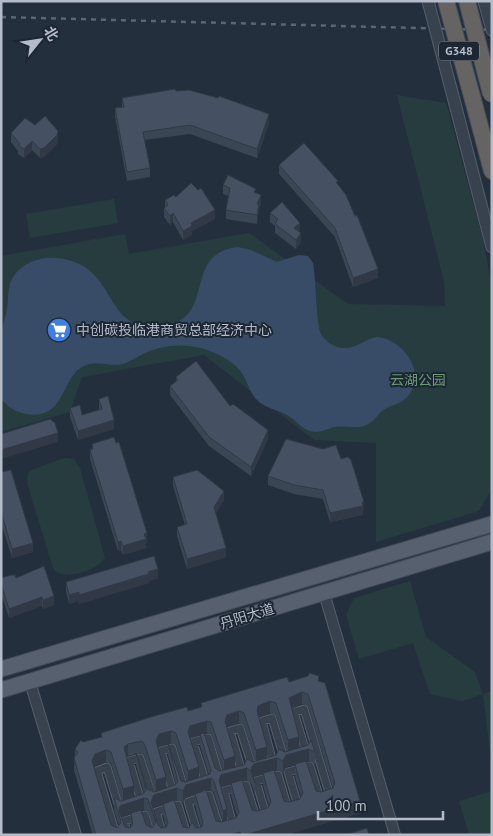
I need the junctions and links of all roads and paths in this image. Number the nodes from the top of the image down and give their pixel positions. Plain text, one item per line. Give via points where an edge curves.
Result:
1 (428, 1) edge
2 (446, 1) edge
3 (467, 1) edge
4 (484, 1) edge
5 (492, 30) edge
6 (491, 95) edge
7 (492, 172) edge
8 (492, 247) edge
9 (492, 524) edge
10 (492, 542) edge
11 (286, 584) junction
12 (324, 593) junction
13 (291, 603) junction
14 (130, 631) junction
15 (136, 650) junction
16 (1, 669) edge
17 (30, 682) junction
18 (1, 690) edge
19 (76, 835) edge
20 (116, 835) edge
21 (128, 835) edge
22 (151, 835) edge
23 (163, 835) edge
24 (187, 835) edge
25 (198, 835) edge
26 (395, 835) edge

1 - 8 street, bridge
2 - 7 highway, G348, bridge
3 - 6 highway, G348, bridge
4 - 5 street
9 - 11 main road, 丹阳大道
10 - 12 main road, 丹阳大道
11 - 13 main road
11 - 14 main road, 丹阳大道
12 - 13 main road, 丹阳大道
12 - 26 street
13 - 15 main road, 丹阳大道
14 - 15 main road
14 - 16 main road, 丹阳大道
15 - 17 main road, 丹阳大道
17 - 18 main road, 丹阳大道
17 - 19 street
20 - 25 street via 97,771 108,768 120,808 142,802 129,761 140,758 152,798 173,792 161,751 172,748 184,789 206,783 193,742 208,738 220,778 242,772 230,731 240,728 252,769 263,766 274,762 262,721 272,718 284,759 306,752 294,712 304,709 330,796 320,799 310,766 288,772 298,806 288,809 278,775 256,781 266,815 256,818 246,785 224,791 234,825 220,829 210,795 188,802
21 - 22 street via 124,821 145,815
23 - 24 street via 156,812 178,805

